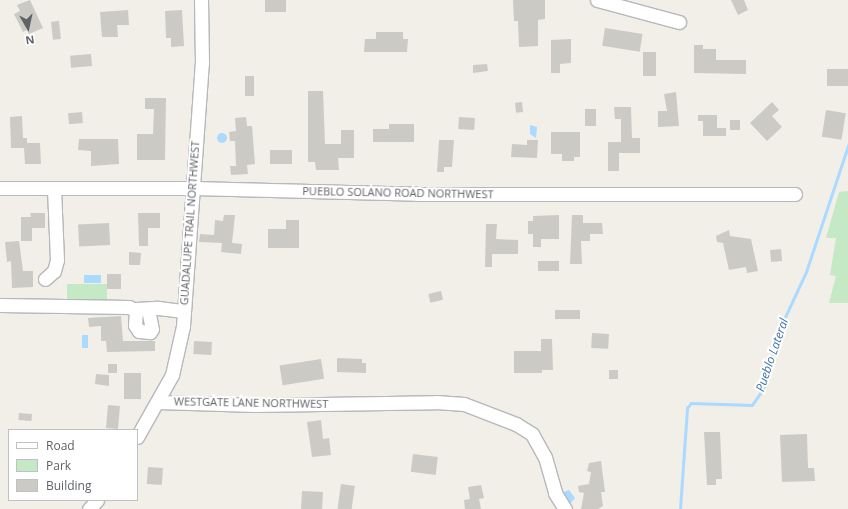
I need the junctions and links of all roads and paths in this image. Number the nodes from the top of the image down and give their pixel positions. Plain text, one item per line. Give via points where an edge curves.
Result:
1 (201, 0) edge
2 (597, 0) edge
3 (679, 22) dead end
4 (0, 188) edge
5 (54, 188) junction
6 (193, 188) junction
7 (795, 194) dead end
8 (45, 278) dead end
9 (0, 305) edge
10 (184, 311) junction
11 (157, 402) junction
12 (138, 435) edge
13 (96, 501) edge
14 (89, 509) edge
15 (565, 509) edge

1 - 6 street, GUADALUPE TRAIL NORTHWEST via 202,64
2 - 3 street
4 - 5 street, PUEBLO SOLANO ROAD NORTHWEST
5 - 6 street, PUEBLO SOLANO ROAD NORTHWEST
5 - 8 street via 57,260 54,271
6 - 7 street, PUEBLO SOLANO ROAD NORTHWEST via 417,194
6 - 10 street, GUADALUPE TRAIL NORTHWEST
9 - 10 street
10 - 11 street, GUADALUPE TRAIL NORTHWEST via 172,375
11 - 12 street, GUADALUPE TRAIL NORTHWEST
11 - 15 street, WESTGATE LANE NORTHWEST via 255,405 436,402 464,404 516,424 532,434 545,457 555,493
13 - 14 street

